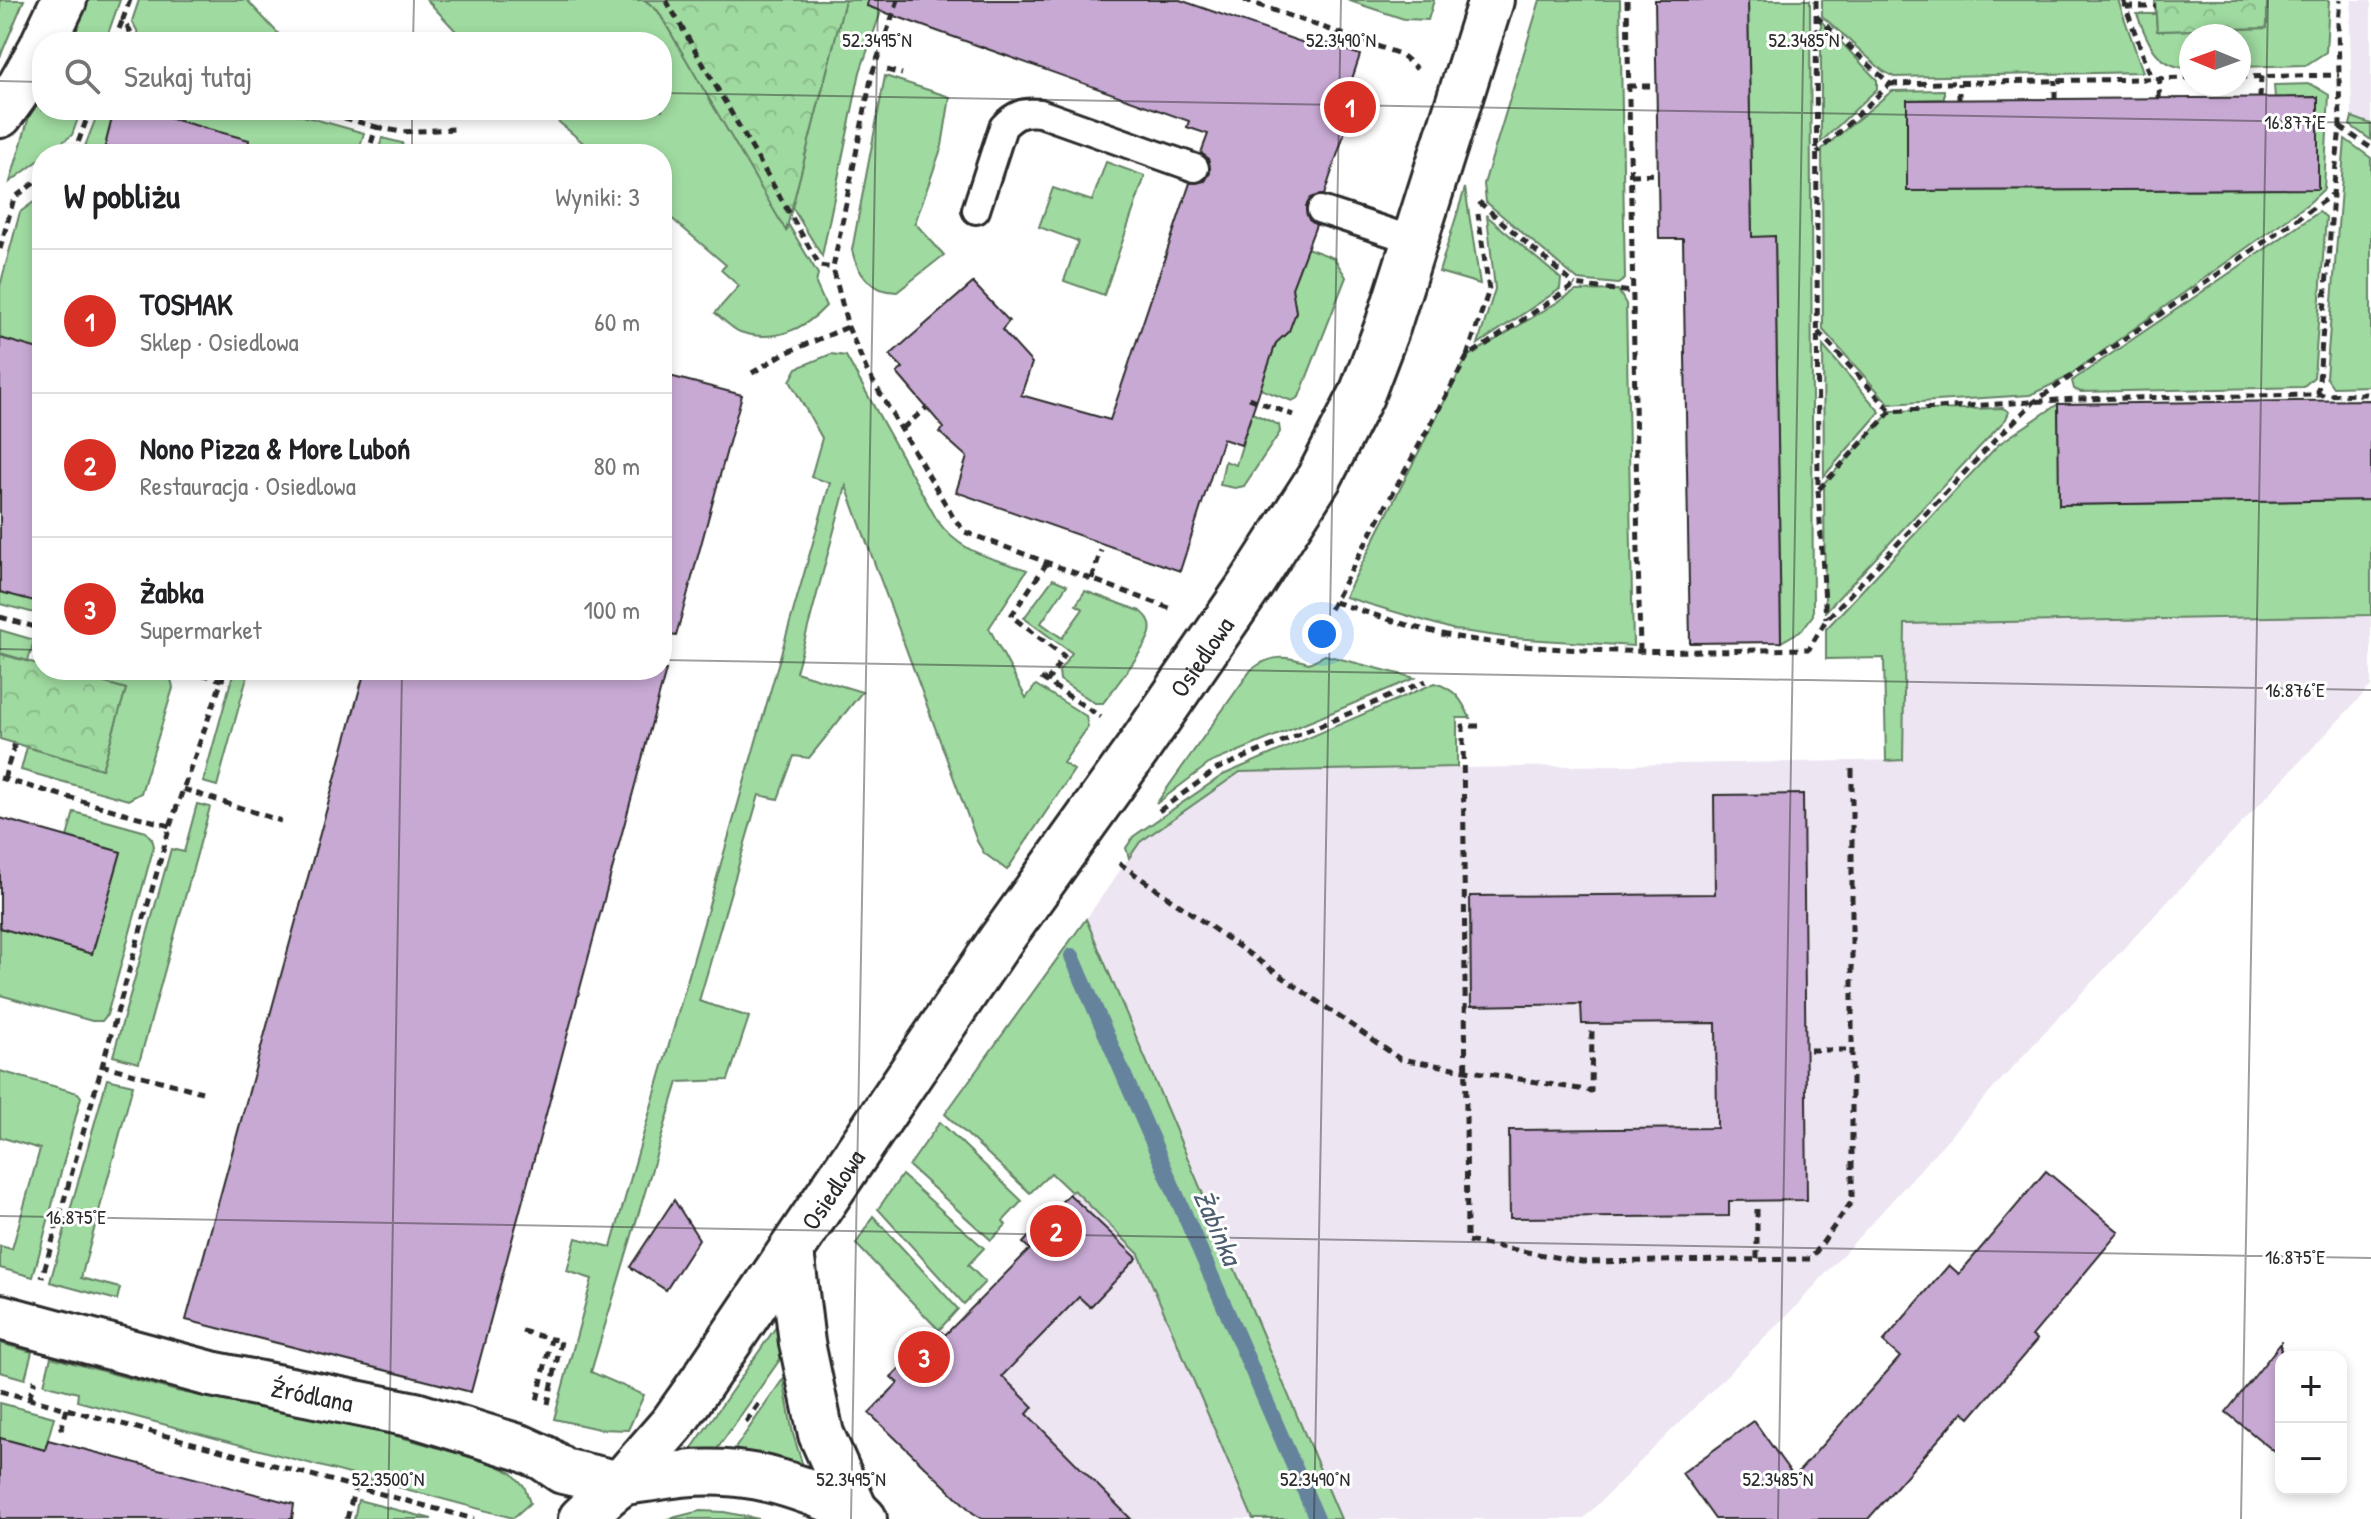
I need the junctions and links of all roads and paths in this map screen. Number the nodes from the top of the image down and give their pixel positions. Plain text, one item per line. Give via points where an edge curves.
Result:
1 (64, 0) edge
2 (130, 0) edge
3 (666, 0) edge
4 (898, 0) edge
5 (1244, 0) edge
6 (1491, 0) edge
7 (1627, 0) edge
8 (1816, 0) edge
9 (2123, 0) edge
10 (2340, 0) edge
11 (2126, 7) junction
12 (2156, 7) dead end
13 (1816, 16) junction
14 (123, 19) junction
15 (49, 32) edge
16 (118, 32) edge
17 (130, 32) edge
18 (32, 64) edge
19 (887, 70) dead end
20 (1419, 73) dead end
21 (902, 74) dead end
22 (2339, 75) junction
23 (2251, 76) edge
24 (2261, 76) junction
25 (2156, 78) junction
26 (2179, 78) edge
27 (2055, 80) junction
28 (1959, 83) junction
29 (1890, 84) junction
30 (1628, 86) junction
31 (1656, 86) dead end
32 (2159, 98) dead end
33 (2260, 98) dead end
34 (2055, 99) dead end
35 (1959, 100) dead end
36 (0, 115) edge
37 (86, 120) edge
38 (355, 120) edge
39 (376, 127) junction
40 (2340, 127) junction
41 (455, 129) dead end
42 (78, 144) edge
43 (371, 144) edge
44 (2371, 148) edge
45 (1816, 154) junction
46 (1195, 168) dead end
47 (1658, 174) dead end
48 (1631, 175) junction
49 (32, 184) edge
50 (2333, 194) junction
51 (1476, 200) dead end
52 (976, 210) dead end
53 (1321, 210) dead end
54 (0, 249) edge
55 (1413, 251) junction
56 (833, 268) junction
57 (1575, 285) junction
58 (1632, 292) junction
59 (848, 327) junction
60 (1817, 331) junction
61 (752, 373) dead end
62 (2318, 394) junction
63 (2371, 394) edge
64 (1249, 398) dead end
65 (2034, 402) junction
66 (926, 408) dead end
67 (1891, 411) junction
68 (1305, 419) dead end
69 (902, 429) junction
70 (1818, 489) junction
71 (1101, 550) dead end
72 (1047, 563) junction
73 (1092, 579) junction
74 (1334, 602) junction
75 (1330, 609) dead end
76 (1181, 613) dead end
77 (0, 617) edge
78 (1826, 620) junction
79 (32, 626) edge
80 (1640, 652) junction
81 (1041, 678) dead end
82 (222, 680) edge
83 (1426, 681) dead end
84 (1047, 682) junction
85 (1108, 722) dead end
86 (1479, 726) dead end
87 (15, 743) dead end
88 (1852, 769) dead end
89 (2, 778) edge
90 (183, 789) junction
91 (1149, 818) dead end
92 (281, 821) dead end
93 (170, 826) junction
94 (1112, 857) dead end
95 (1592, 1031) dead end
96 (1810, 1050) dead end
97 (1852, 1050) junction
98 (101, 1065) junction
99 (1466, 1070) junction
100 (202, 1092) dead end
101 (1757, 1209) dead end
102 (791, 1251) junction
103 (1757, 1260) junction
104 (39, 1288) dead end
105 (0, 1317) edge
106 (522, 1331) dead end
107 (551, 1339) junction
108 (35, 1379) dead end
109 (0, 1391) edge
110 (766, 1393) dead end
111 (538, 1397) dead end
112 (29, 1398) junction
113 (67, 1409) junction
114 (546, 1413) dead end
115 (742, 1427) dead end
116 (61, 1430) dead end
117 (620, 1484) junction
118 (355, 1487) junction
119 (860, 1514) edge
120 (347, 1519) edge
121 (474, 1519) edge
122 (581, 1519) edge

1 - 15 street
2 - 14 path
3 - 56 path via 820,266
4 - 56 path via 872,74
5 - 20 path via 1400,54
6 - 55 street, Osiedlowa
7 - 30 path
8 - 13 path
9 - 11 path
10 - 22 path
11 - 12 path
11 - 25 path
13 - 29 path
13 - 45 path
14 - 16 path
14 - 17 path
18 - 36 street
19 - 21 path
22 - 24 path
22 - 40 path
23 - 24 path
24 - 33 path
25 - 26 path
25 - 27 path
25 - 32 path
27 - 28 path
27 - 34 path
28 - 29 path
28 - 35 path
29 - 45 path
30 - 31 path
30 - 48 path
37 - 42 path
38 - 39 path
39 - 41 path via 401,132
39 - 43 path
40 - 44 path
40 - 50 path
45 - 60 path
46 - 52 lane via 1028,112 1003,127
47 - 48 path
48 - 58 path
49 - 54 path via 14,198
50 - 62 path
50 - 65 path
51 - 57 path
53 - 55 lane
55 - 102 street, Osiedlowa via 1361,396 1290,525
56 - 59 path
57 - 58 path
57 - 74 path via 1467,357
58 - 80 path
59 - 61 path
59 - 69 path
60 - 67 path
60 - 70 path
62 - 63 path
62 - 65 path
64 - 68 path
65 - 67 path
65 - 78 path
66 - 69 path
67 - 70 path
69 - 72 path via 965,532
70 - 78 path
71 - 73 path
72 - 73 path
72 - 84 path via 1011,616 1064,656
73 - 76 path
74 - 75 path
74 - 80 path via 1454,637
77 - 79 path
78 - 80 path via 1809,649
81 - 84 path
82 - 90 path
83 - 91 path via 1217,769
84 - 85 path
86 - 99 path via 1463,726
87 - 89 path
88 - 97 path
89 - 93 path
90 - 92 path
90 - 93 path
93 - 98 path
94 - 99 path via 1400,1059
95 - 99 path via 1591,1091
96 - 97 path
97 - 103 path via 1852,1201 1811,1259
98 - 100 path
98 - 104 path
99 - 103 path via 1467,1241 1582,1262
101 - 103 path
102 - 117 street, Osiedlowa via 673,1423
102 - 119 street via 802,1343 821,1434
105 - 117 street, Źródlana via 211,1374 415,1415 522,1448 563,1471
106 - 107 path
107 - 111 path
107 - 114 path via 561,1341
108 - 112 path
109 - 112 path
110 - 115 path
112 - 113 path
113 - 116 path
113 - 118 path
117 - 119 street via 679,1473 744,1473 782,1481
117 - 122 street, Osiedlowa
118 - 120 path
118 - 121 path

